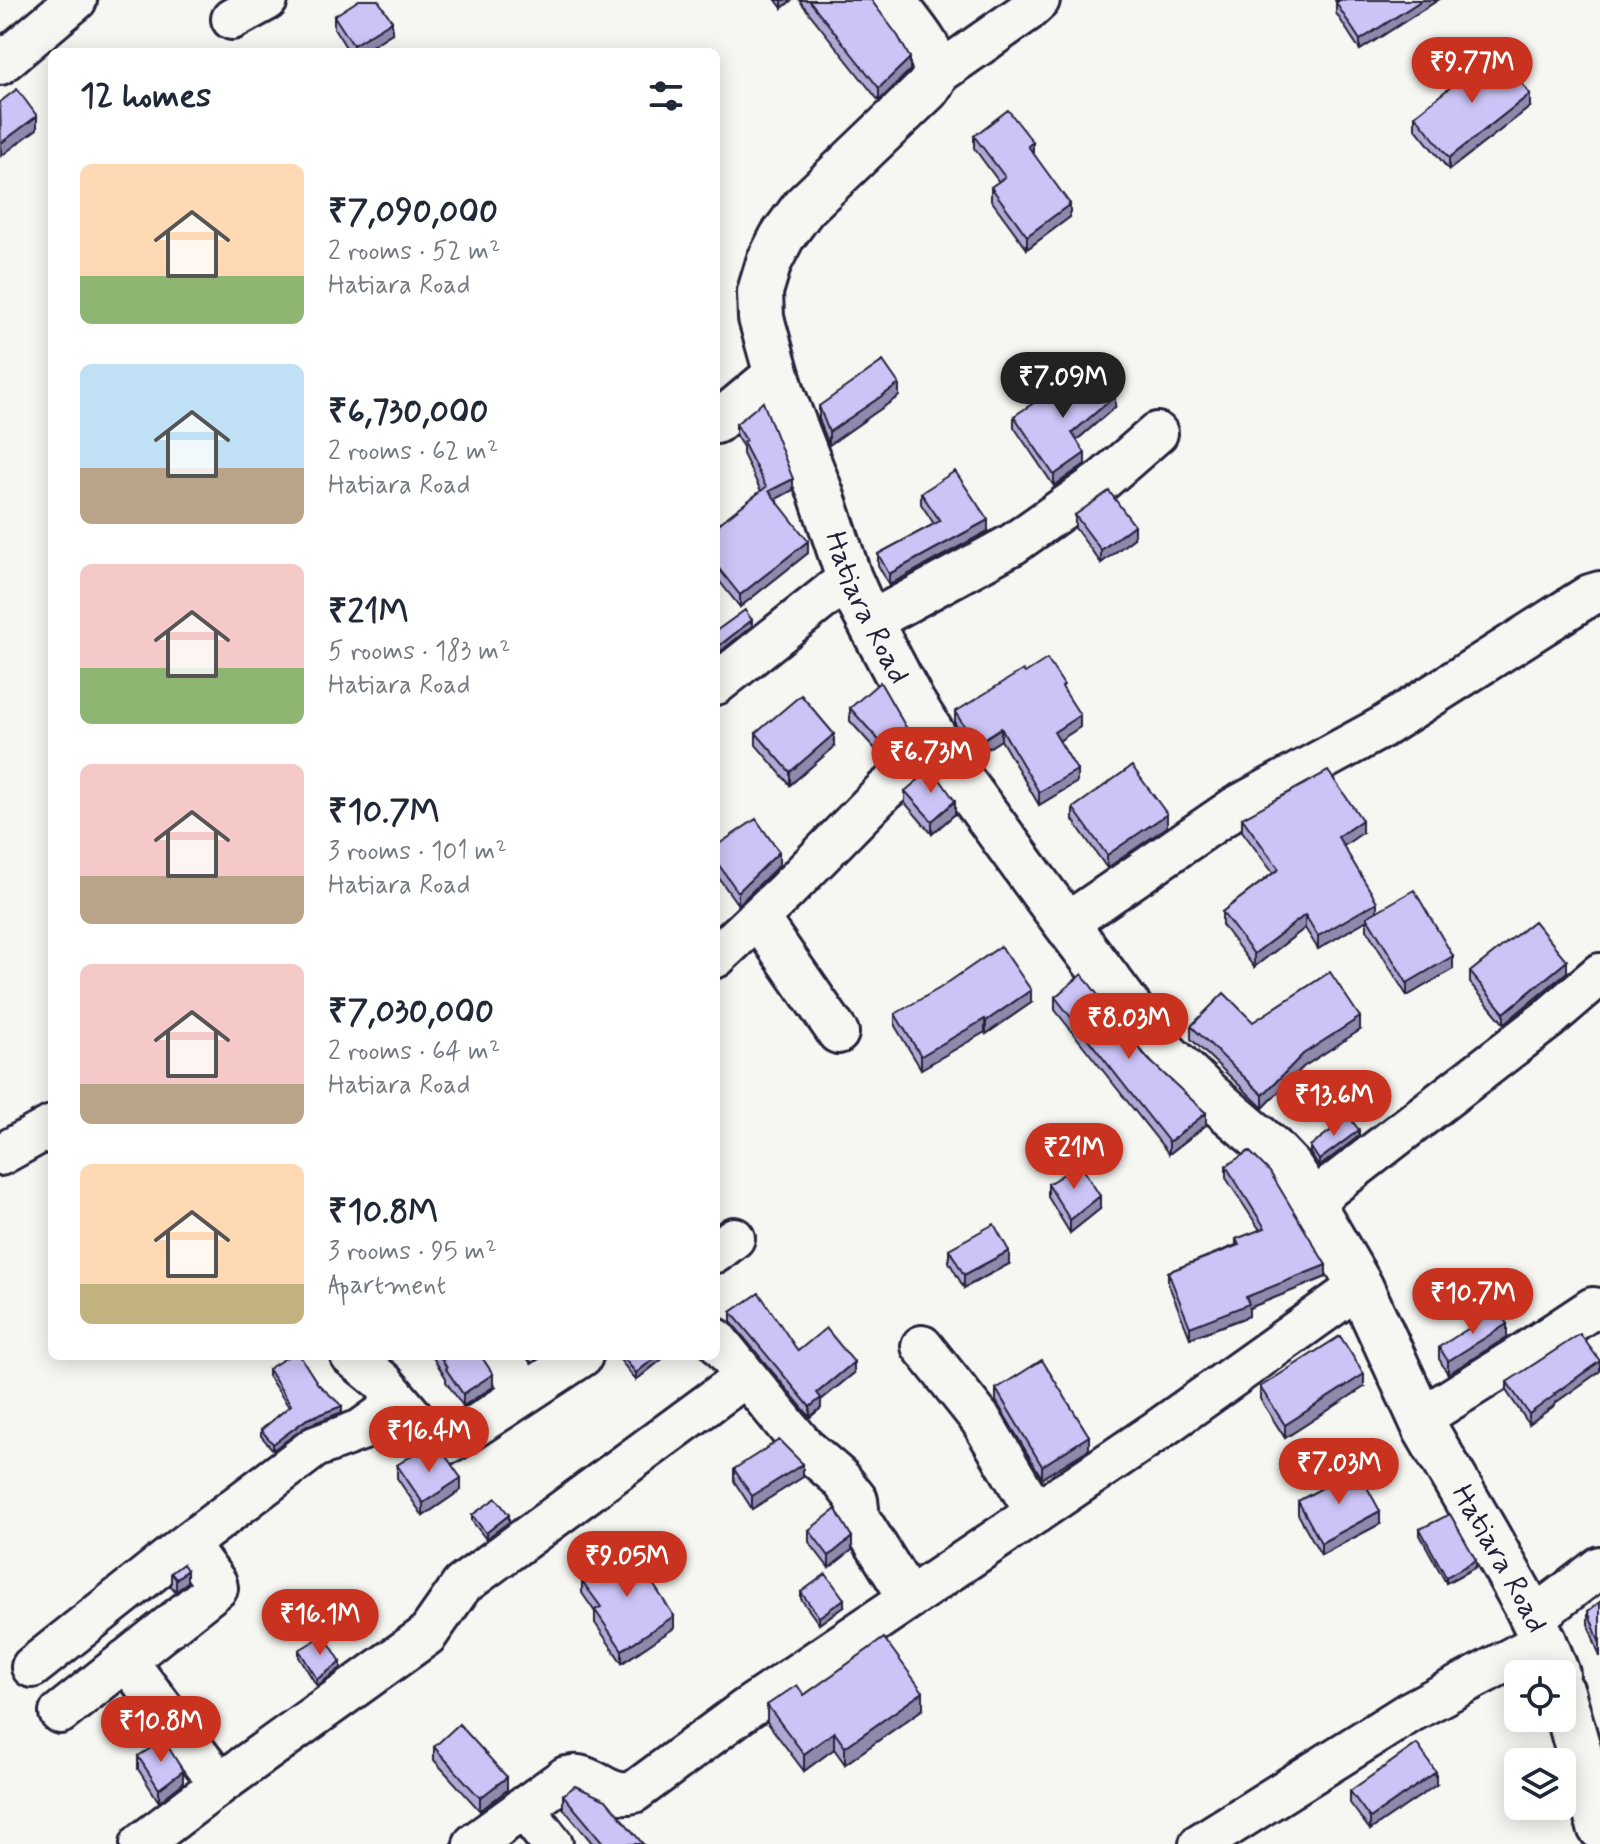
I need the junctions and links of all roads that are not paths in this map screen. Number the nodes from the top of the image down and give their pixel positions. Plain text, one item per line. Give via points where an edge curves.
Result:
1 (76, 0) edge
2 (267, 0) edge
3 (892, 0) edge
4 (1039, 0) edge
5 (232, 19) dead end
6 (0, 64) edge
7 (935, 76) junction
8 (776, 373) junction
9 (720, 420) edge
10 (1157, 433) dead end
11 (849, 578) junction
12 (1600, 592) edge
13 (870, 622) junction
14 (720, 681) edge
15 (939, 745) junction
16 (758, 918) junction
17 (1066, 924) junction
18 (720, 953) edge
19 (1600, 974) edge
20 (838, 1033) dead end
21 (48, 1128) edge
22 (0, 1155) edge
23 (1311, 1202) junction
24 (1360, 1286) junction
25 (1600, 1309) edge
26 (720, 1344) edge
27 (922, 1346) dead end
28 (356, 1360) edge
29 (503, 1360) edge
30 (576, 1360) edge
31 (746, 1376) junction
32 (526, 1393) junction
33 (400, 1402) junction
34 (1421, 1418) junction
35 (1036, 1513) junction
36 (187, 1544) junction
37 (1600, 1567) edge
38 (909, 1598) junction
39 (1545, 1644) edge
40 (126, 1660) junction
41 (32, 1667) dead end
42 (60, 1713) dead end
43 (1573, 1732) edge
44 (220, 1784) junction
45 (523, 1807) junction
46 (1600, 1827) edge
47 (141, 1844) edge
48 (474, 1844) edge
49 (552, 1844) edge
50 (1200, 1844) edge

1 - 6 street
2 - 5 street
3 - 7 street via 929,51
4 - 7 street
7 - 8 street, Hatiara Road via 804,207 782,237 760,292 761,318
8 - 9 street
8 - 11 street, Hatiara Road
10 - 13 street via 1103,480 1013,544
11 - 13 street, Hatiara Road
11 - 14 street
12 - 17 street via 1381,728 1236,807
13 - 15 street, Hatiara Road
15 - 16 street via 884,791
15 - 17 street, Hatiara Road
16 - 18 street
16 - 20 street
17 - 23 street, Hatiara Road via 1167,1055 1271,1148
19 - 23 street
21 - 22 street
23 - 24 street, Hatiara Road
24 - 34 street, Hatiara Road
24 - 35 street
25 - 34 street via 1593,1308
26 - 31 street
27 - 35 street via 981,1420
28 - 33 street
29 - 32 street
30 - 32 street
31 - 38 street via 804,1447 857,1500 859,1518
31 - 44 street via 462,1585 427,1635
32 - 33 street via 445,1445 434,1442
33 - 36 street via 361,1430 315,1447
34 - 39 street, Hatiara Road
35 - 38 street
36 - 40 street via 217,1588
36 - 41 street
37 - 39 street
38 - 45 street via 634,1792 624,1794 579,1776 566,1777
39 - 50 street via 1410,1712
40 - 42 street
40 - 44 street
43 - 46 street
44 - 47 street
45 - 48 street
45 - 49 street

